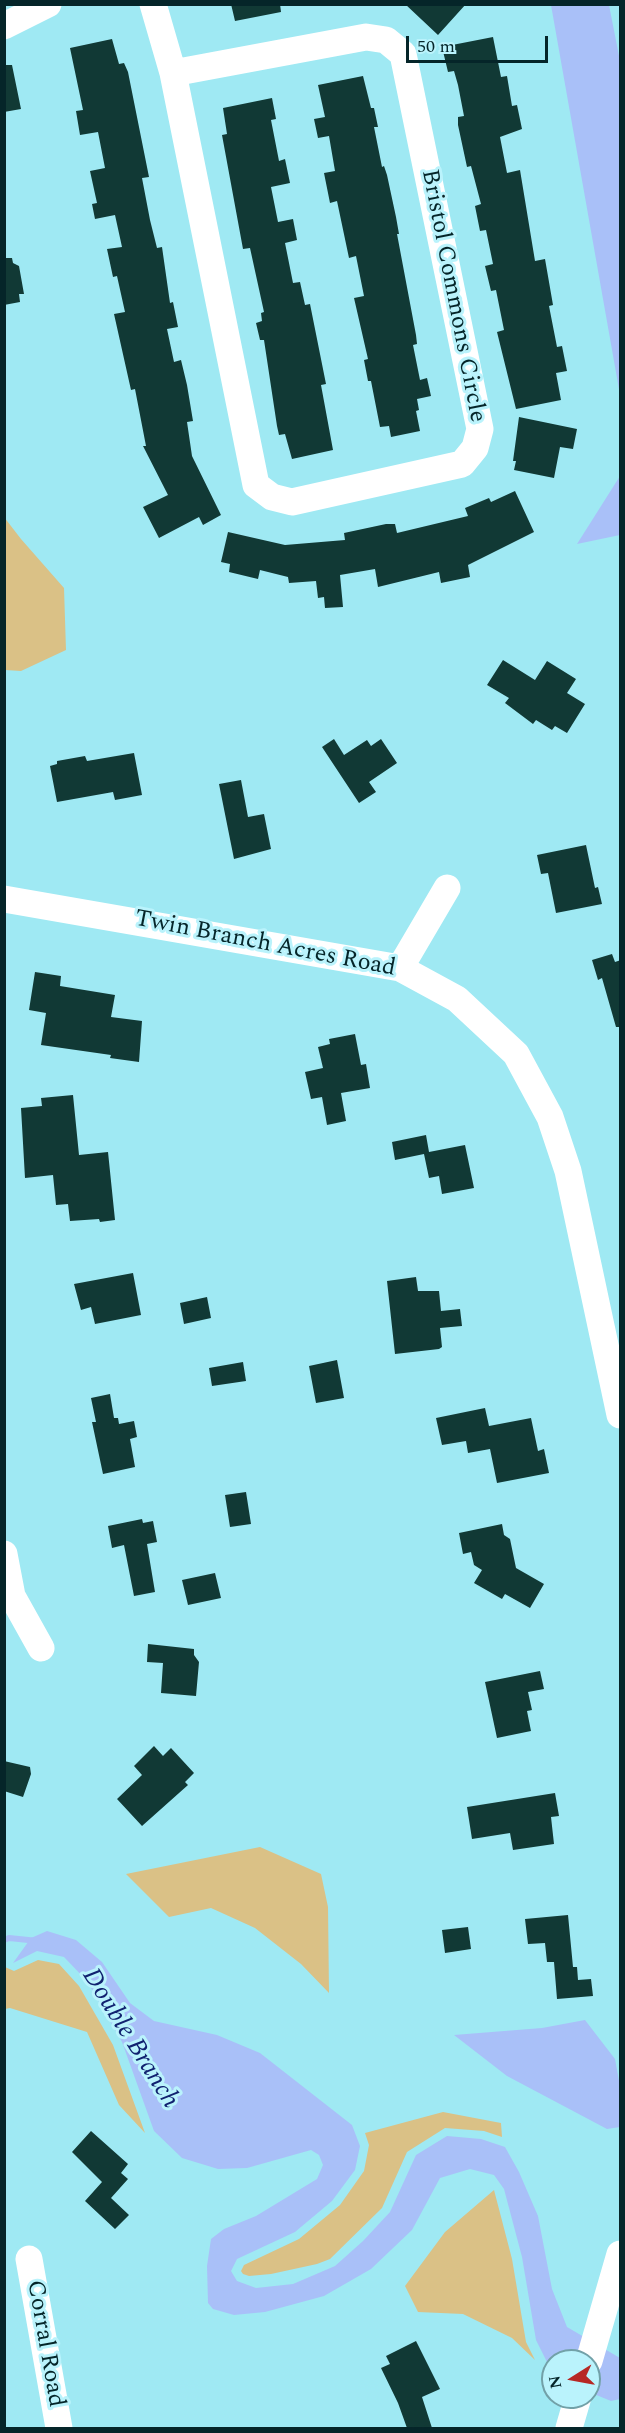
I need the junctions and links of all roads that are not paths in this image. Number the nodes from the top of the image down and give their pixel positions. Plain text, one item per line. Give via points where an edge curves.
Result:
1 (48, 4) edge
2 (153, 4) edge
3 (4, 26) edge
4 (173, 73) junction
5 (447, 888) dead end
6 (4, 899) edge
7 (400, 968) junction
8 (621, 1415) edge
9 (4, 1554) edge
10 (41, 1648) dead end
11 (621, 2254) edge
12 (29, 2259) dead end
13 (593, 2349) edge
14 (575, 2409) edge
15 (58, 2428) edge
16 (569, 2428) edge

1 - 3 street
2 - 4 street, Bristol Commons Circle
4 - 4 street, Bristol Commons Circle via 256,484 272,497 292,502 462,464 475,448 480,429 403,54 386,40 366,37
5 - 7 street
6 - 7 street, Twin Branch Acres Road
7 - 8 street, Twin Branch Acres Road via 457,999 516,1054 550,1117 568,1172
9 - 10 street via 12,1596
11 - 13 street
12 - 15 street, Corral Road
14 - 16 street

